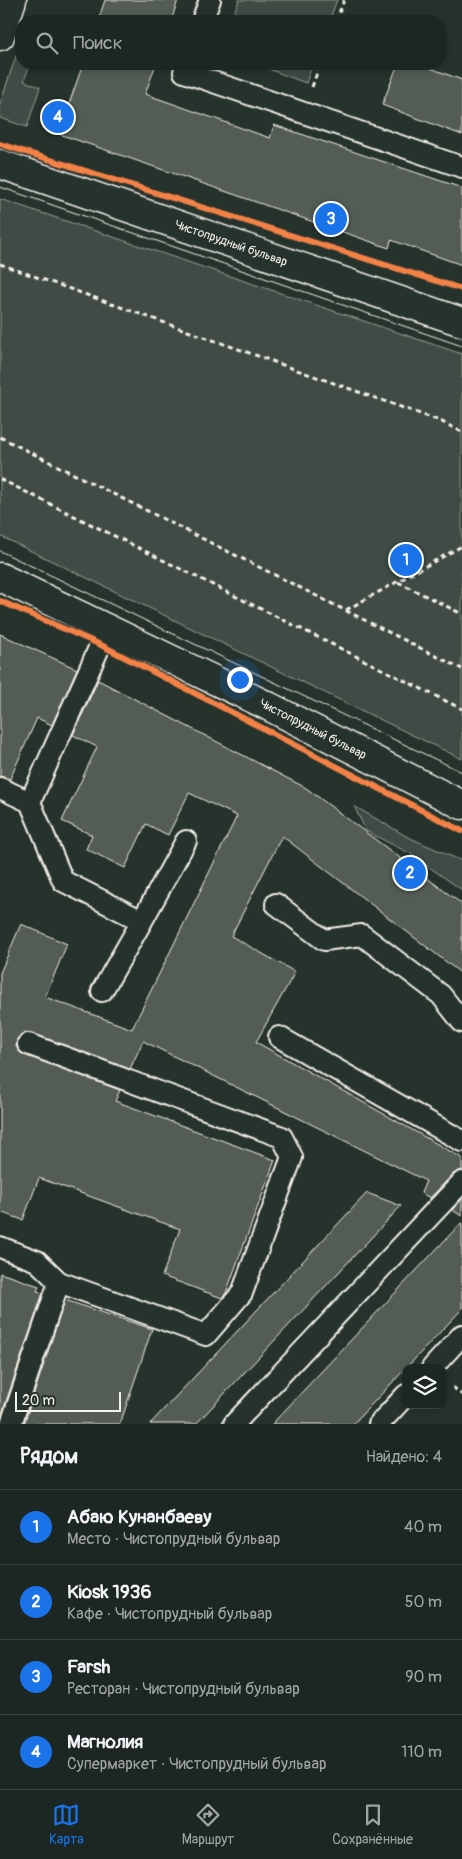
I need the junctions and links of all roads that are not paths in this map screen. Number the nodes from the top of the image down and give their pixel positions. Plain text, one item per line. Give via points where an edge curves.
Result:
1 (12, 0) edge
2 (210, 0) edge
3 (204, 15) edge
4 (0, 36) edge
5 (184, 70) edge
6 (0, 164) edge
7 (462, 167) edge
8 (462, 322) edge
9 (0, 577) edge
10 (108, 628) junction
11 (0, 788) edge
12 (30, 802) junction
13 (462, 805) edge
14 (186, 841) dead end
15 (276, 904) dead end
16 (142, 921) junction
17 (102, 991) dead end
18 (462, 1022) edge
19 (279, 1037) dead end
20 (28, 1044) dead end
21 (462, 1141) edge
22 (462, 1182) edge
23 (0, 1247) edge
24 (59, 1282) junction
25 (462, 1336) edge
26 (436, 1364) edge
27 (402, 1399) edge
28 (11, 1424) edge
29 (234, 1424) edge
30 (379, 1424) edge

1 - 4 main road
2 - 3 lane
5 - 7 lane
6 - 8 main road, Чистопрудный бульвар
9 - 10 main road, Чистопрудный бульвар
10 - 12 lane
10 - 13 main road, Чистопрудный бульвар
11 - 12 lane
12 - 16 lane via 63,881
14 - 16 lane
15 - 18 lane via 324,940 362,935 441,996
16 - 17 lane
19 - 21 lane
20 - 24 lane via 282,1137 292,1158 242,1293 206,1335
22 - 29 lane
23 - 24 lane via 37,1260
24 - 28 lane
25 - 26 lane
27 - 30 lane

